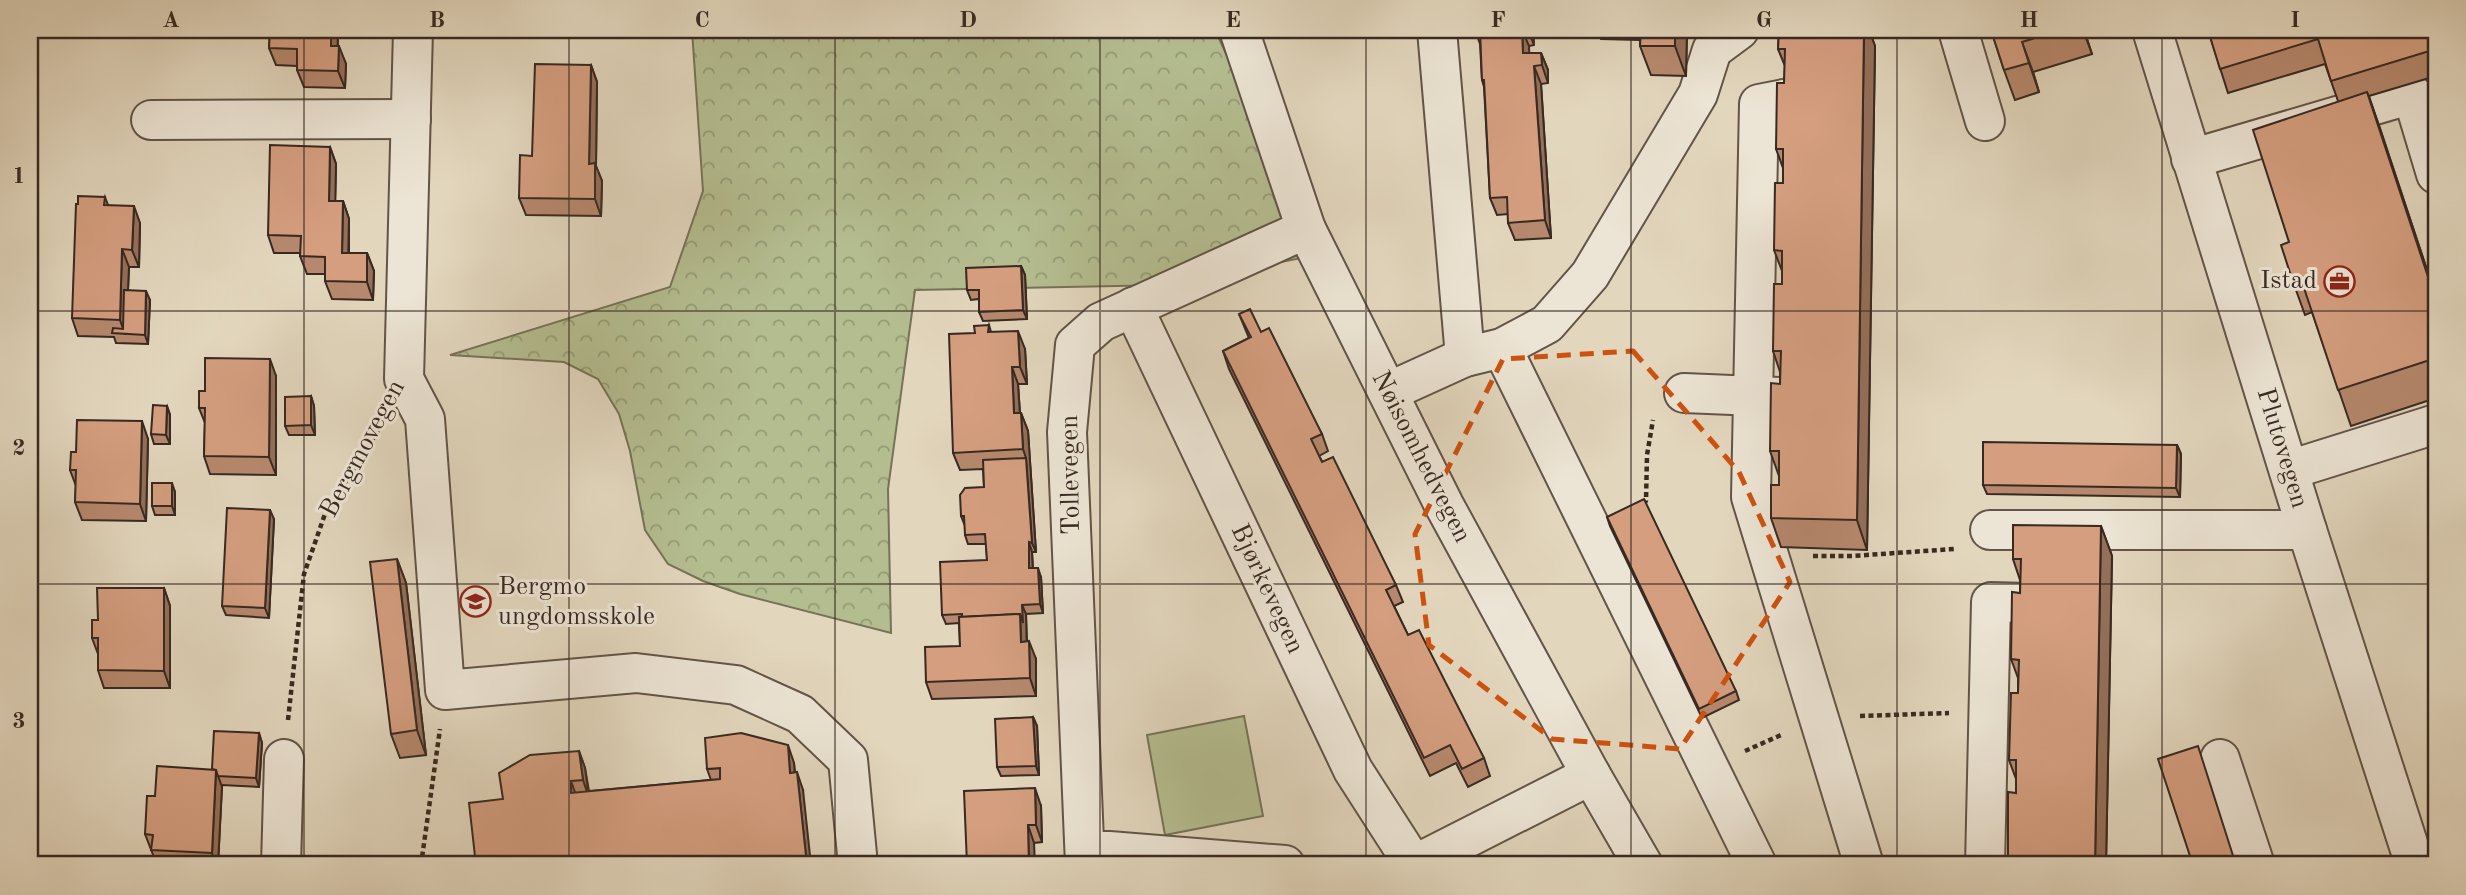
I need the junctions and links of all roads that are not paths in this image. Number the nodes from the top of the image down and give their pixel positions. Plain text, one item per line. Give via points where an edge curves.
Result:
1 (414, 30) edge
2 (1239, 30) edge
3 (1437, 30) edge
4 (1958, 30) edge
5 (2152, 30) edge
6 (1721, 37) edge
7 (1794, 97) edge
8 (411, 119) junction
9 (151, 120) dead end
10 (1985, 121) dead end
11 (2191, 159) junction
12 (2436, 174) edge
13 (1306, 229) junction
14 (1133, 307) junction
15 (1502, 348) junction
16 (1465, 357) junction
17 (1388, 392) junction
18 (1684, 393) dead end
19 (1771, 396) junction
20 (2436, 424) edge
21 (2289, 470) junction
22 (1990, 530) road end
23 (2307, 530) junction
24 (2029, 603) edge
25 (284, 759) road end
26 (2220, 759) dead end
27 (1591, 775) junction
28 (1085, 858) edge
29 (281, 865) edge
30 (858, 865) edge
31 (1285, 865) edge
32 (1414, 865) edge
33 (1643, 865) edge
34 (1757, 865) edge
35 (1864, 865) edge
36 (1985, 865) edge
37 (2255, 865) edge
38 (2415, 865) edge

1 - 8 street, Bergmovegen
2 - 13 street, Nøisomhedvegen
3 - 16 street
4 - 10 street
5 - 11 street, Plutovegen
6 - 15 street via 1698,94 1590,275 1547,324
7 - 19 street via 1759,104 1775,194
8 - 9 street
8 - 30 street, Bergmovegen via 404,379 425,419 445,690 636,673 736,685 800,714 848,760
11 - 12 street via 2412,94
11 - 21 street, Plutovegen
13 - 14 street, Tollevegen
13 - 17 street, Nøisomhedvegen
14 - 28 street, Tollevegen via 1101,322 1075,345 1068,419
14 - 32 street, Bjørkevegen via 1353,770
15 - 16 street
15 - 34 street
16 - 17 street
17 - 27 street, Nøisomhedvegen
18 - 19 street
19 - 35 street via 1769,556
20 - 21 street
21 - 23 street, Plutovegen
22 - 23 street
23 - 38 street, Plutovegen
24 - 36 street via 1991,602 2005,805
25 - 29 street
26 - 37 street
27 - 32 street
27 - 33 street, Nøisomhedvegen
28 - 31 street via 1109,851

